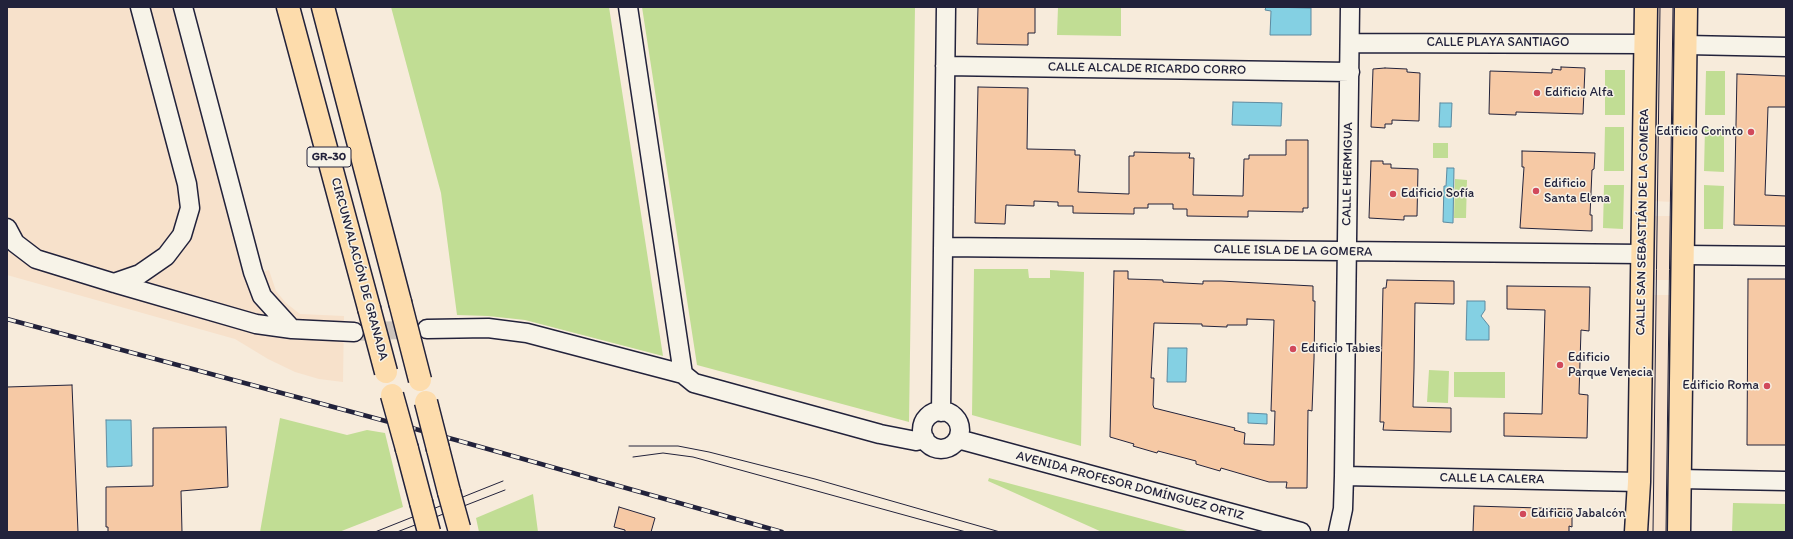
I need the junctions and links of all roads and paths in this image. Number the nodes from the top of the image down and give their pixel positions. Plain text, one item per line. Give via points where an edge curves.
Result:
1 (140, 7) edge
2 (183, 7) edge
3 (288, 7) edge
4 (323, 7) edge
5 (628, 7) edge
6 (946, 7) edge
7 (1350, 7) edge
8 (1646, 7) edge
9 (1686, 7) edge
10 (1350, 42) junction
11 (1646, 44) junction
12 (1686, 45) junction
13 (1786, 46) edge
14 (945, 66) junction
15 (1350, 72) junction
16 (7, 228) edge
17 (943, 247) junction
18 (1347, 252) junction
19 (1642, 254) junction
20 (1683, 255) junction
21 (1786, 256) edge
22 (114, 283) junction
23 (292, 329) junction
24 (428, 329) tunnel mouth
25 (354, 332) tunnel mouth
26 (683, 374) junction
27 (941, 412) junction
28 (925, 439) junction
29 (958, 439) junction
30 (1344, 476) junction
31 (1679, 479) junction
32 (1786, 481) edge
33 (1639, 482) junction
34 (459, 530) edge
35 (429, 532) edge
36 (1301, 532) edge
37 (1338, 532) edge
38 (1636, 532) edge
39 (1678, 532) edge

1 - 22 street via 188,184 190,208 182,235 166,256 140,274
2 - 23 street via 253,272 262,296
3 - 35 main road, CIRCUNVALACIÓN DE GRANADA / GR-30, bridge
4 - 34 main road, GR-30, bridge
5 - 26 street
6 - 14 street
7 - 10 street, CALLE HERMIGUA
8 - 11 main road, CALLE SAN SEBASTIÁN DE LA GOMERA
9 - 12 main road
10 - 11 street, CALLE PLAYA SANTIAGO
10 - 15 street, CALLE HERMIGUA
11 - 19 main road, CALLE SAN SEBASTIÁN DE LA GOMERA
12 - 13 street
12 - 20 main road
14 - 15 street, CALLE ALCALDE RICARDO CORRO
14 - 17 street
15 - 18 street, CALLE HERMIGUA
16 - 22 street via 15,243 36,259
17 - 18 street, CALLE ISLA DE LA GOMERA
17 - 27 street
18 - 19 street, CALLE ISLA DE LA GOMERA
18 - 30 street, CALLE HERMIGUA
19 - 33 main road, CALLE SAN SEBASTIÁN DE LA GOMERA
20 - 21 street
20 - 31 main road
22 - 23 street via 244,321
23 - 25 street
24 - 26 street via 488,328 527,334
26 - 28 street via 694,383 886,435 916,441
27 - 28 street via 929,416 925,421
27 - 29 street via 956,418 960,428
28 - 29 street via 928,444 938,449 950,447
29 - 36 street, AVENIDA PROFESOR DOMÍNGUEZ ORTIZ
30 - 33 street, CALLE LA CALERA
30 - 37 street, CALLE HERMIGUA via 1343,509
31 - 32 street
31 - 39 main road
33 - 38 main road, CALLE SAN SEBASTIÁN DE LA GOMERA

